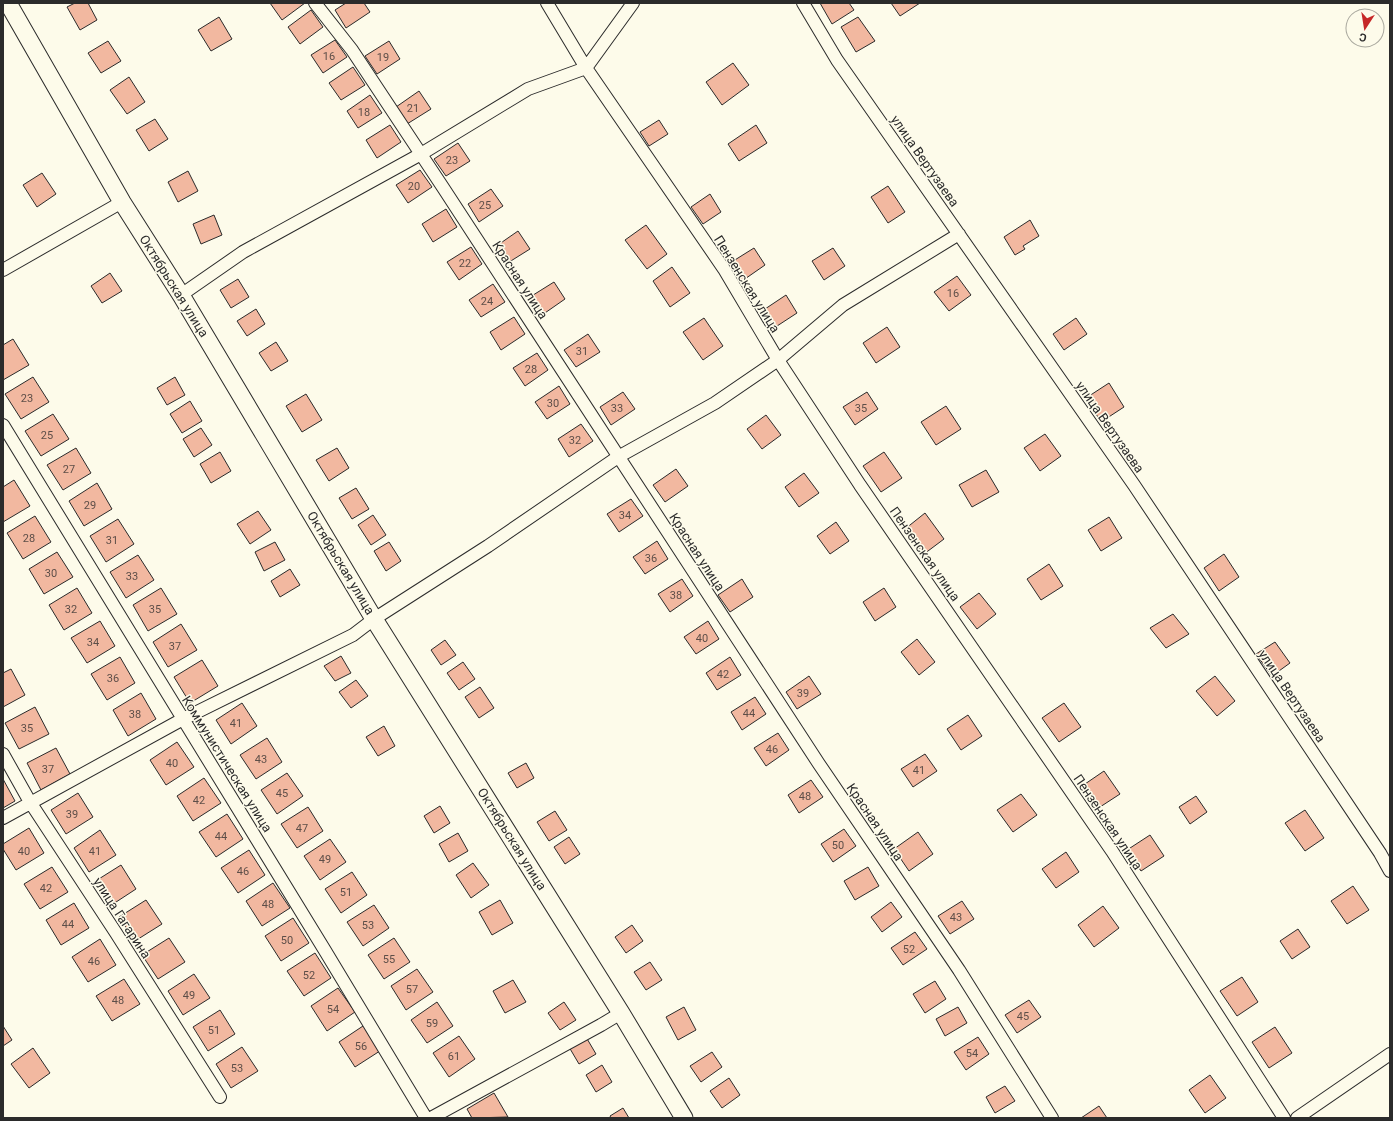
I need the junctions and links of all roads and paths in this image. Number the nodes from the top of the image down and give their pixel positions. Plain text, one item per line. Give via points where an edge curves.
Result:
1 (8, 3) edge
2 (315, 3) edge
3 (547, 3) edge
4 (633, 3) edge
5 (803, 3) edge
6 (586, 68) junction
7 (420, 154) junction
8 (122, 202) junction
9 (959, 234) junction
10 (3, 270) edge
11 (181, 295) junction
12 (778, 360) junction
13 (3, 425) edge
14 (618, 457) junction
15 (374, 619) junction
16 (183, 720) junction
17 (3, 754) edge
18 (30, 802) junction
19 (3, 818) edge
20 (1390, 871) edge
21 (621, 1013) junction
22 (1390, 1054) edge
23 (220, 1096) dead end
24 (426, 1118) edge
25 (431, 1118) edge
26 (684, 1118) edge
27 (1052, 1118) edge
28 (1284, 1118) edge
29 (1297, 1118) edge

1 - 8 main road, Октябрьская улица
2 - 7 street, Красная улица via 352,50
3 - 6 street, Пензенская улица
4 - 6 street
5 - 9 street, улица Вертузаева via 837,60
6 - 7 street via 528,89
6 - 12 street, Пензенская улица via 724,269
7 - 11 street via 243,252
7 - 14 street, Красная улица
8 - 10 street
8 - 11 main road, Октябрьская улица
9 - 12 street via 843,305
9 - 20 street, улица Вертузаева via 1138,492
11 - 15 main road, Октябрьская улица
12 - 14 street via 715,403
12 - 28 street, Пензенская улица via 860,485 1112,852
13 - 16 street, Коммунистическая улица
14 - 15 street via 488,546
14 - 27 street, Красная улица via 819,764 959,970
15 - 16 street via 353,635
15 - 21 main road, Октябрьская улица
16 - 18 street
16 - 24 street, Коммунистическая улица
17 - 18 street, улица Гагарина
18 - 19 street
18 - 23 street, улица Гагарина
21 - 25 street
21 - 26 main road, Октябрьская улица
22 - 29 street

